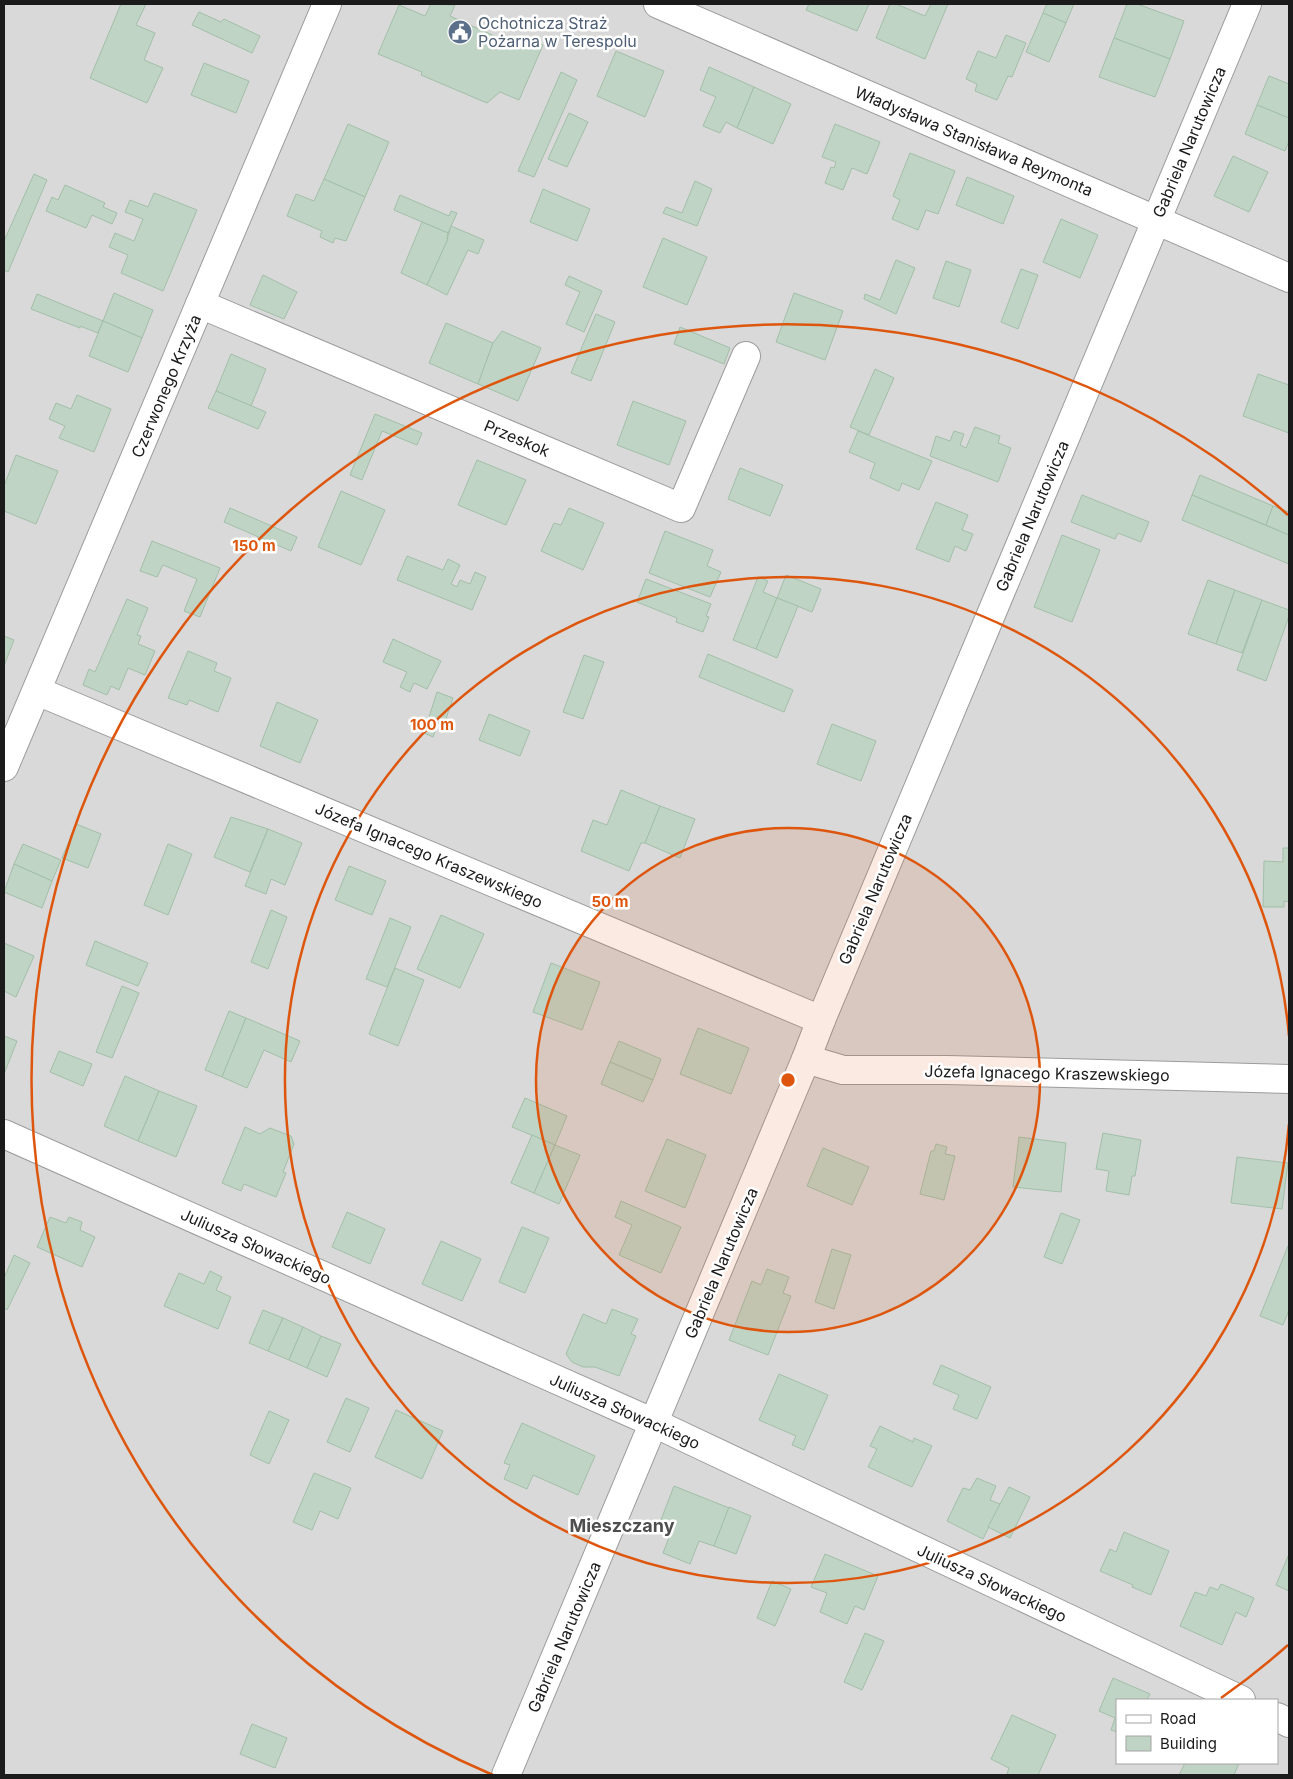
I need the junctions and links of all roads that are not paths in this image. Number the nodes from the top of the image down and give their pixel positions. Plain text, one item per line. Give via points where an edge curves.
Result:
1 (327, 4) edge
2 (658, 4) edge
3 (1247, 4) edge
4 (1156, 220) junction
5 (1289, 278) edge
6 (200, 304) junction
7 (746, 356) dead end
8 (37, 691) junction
9 (4, 767) edge
10 (821, 1020) junction
11 (806, 1059) junction
12 (1289, 1079) edge
13 (4, 1134) edge
14 (654, 1423) junction
15 (1239, 1699) edge
16 (506, 1775) edge

1 - 6 street, Czerwonego Krzyża
2 - 4 street, Władysława Stanisława Reymonta
3 - 4 street, Gabriela Narutowicza
4 - 5 street, Władysława Stanisława Reymonta
4 - 10 street, Gabriela Narutowicza
6 - 7 street, Przeskok via 682,508
6 - 8 street, Czerwonego Krzyża
8 - 9 street, Czerwonego Krzyża
8 - 10 street, Józefa Ignacego Kraszewskiego
10 - 11 street, Gabriela Narutowicza
11 - 12 street, Józefa Ignacego Kraszewskiego via 843,1070
11 - 14 street, Gabriela Narutowicza
13 - 14 street, Juliusza Słowackiego
14 - 15 street, Juliusza Słowackiego
14 - 16 street, Gabriela Narutowicza

